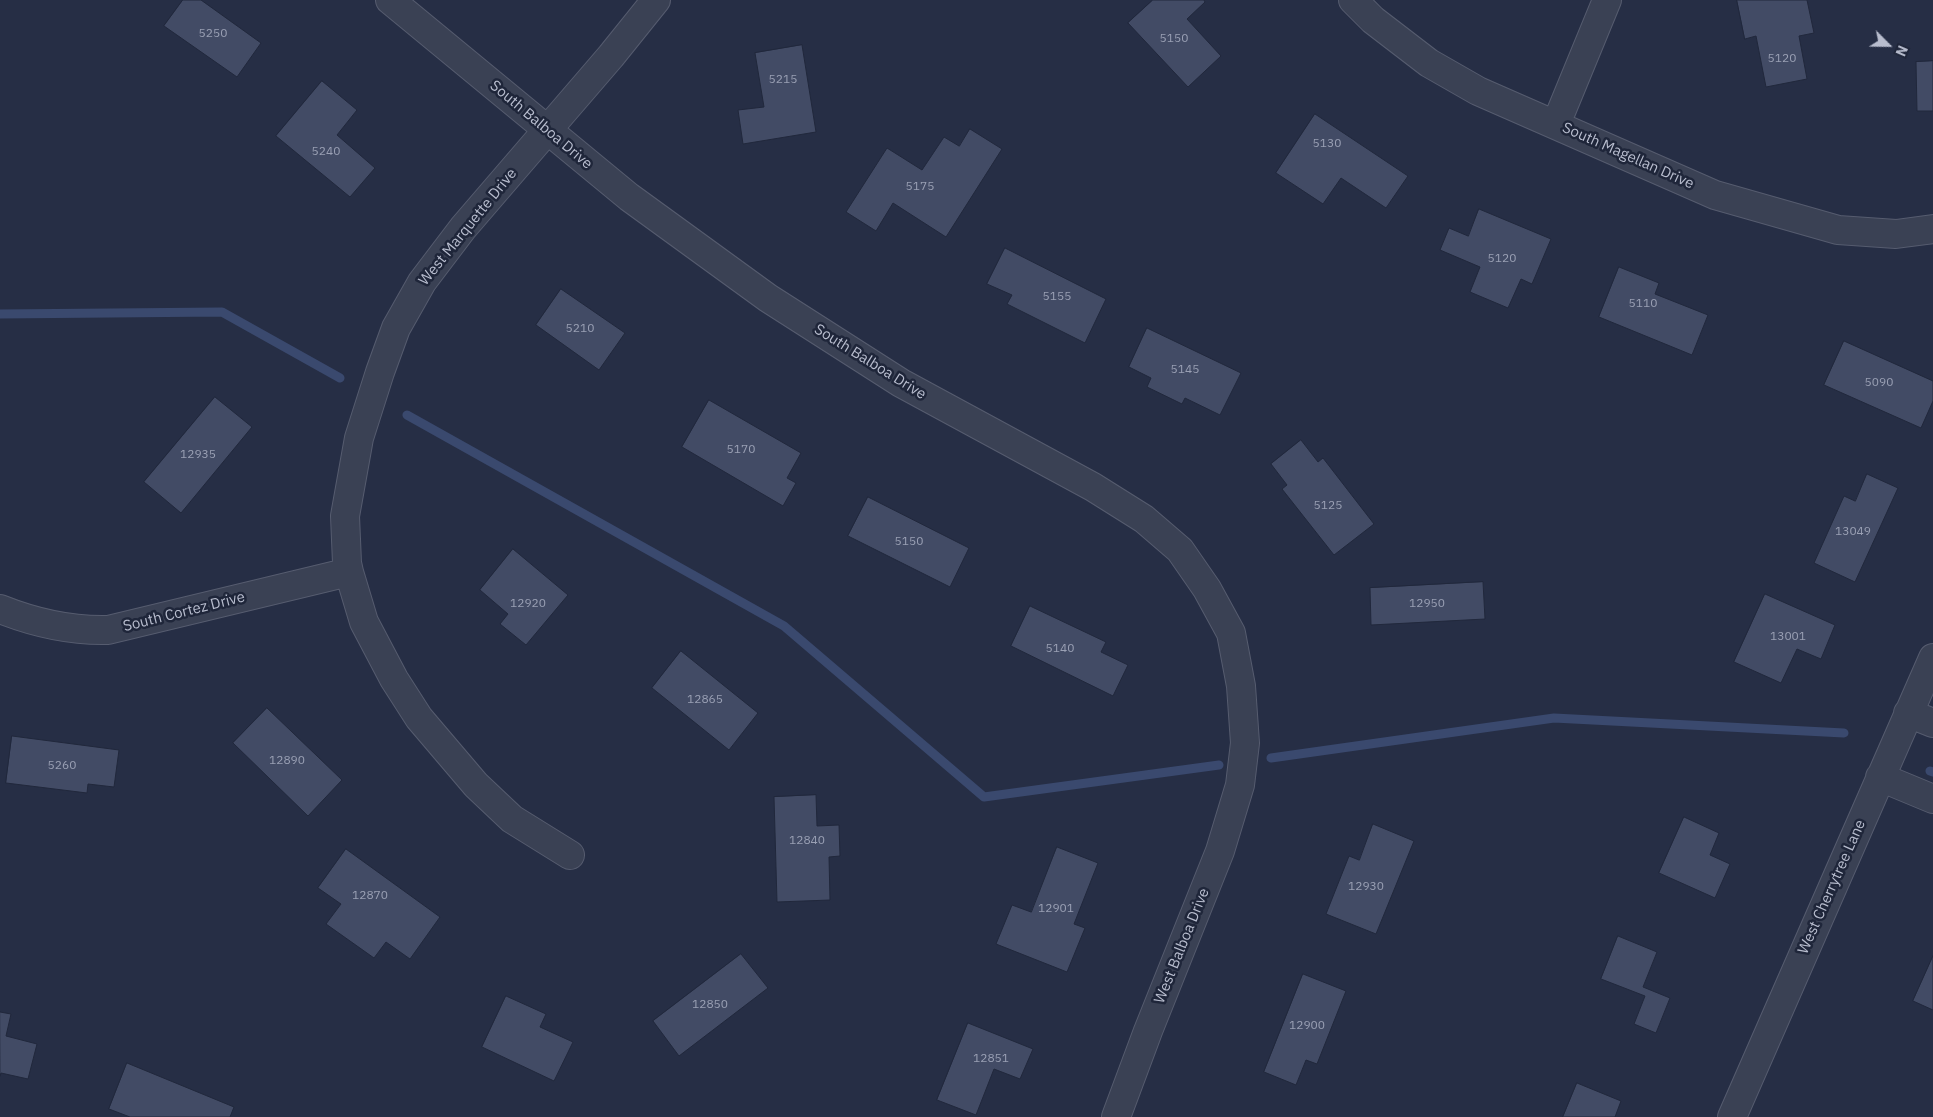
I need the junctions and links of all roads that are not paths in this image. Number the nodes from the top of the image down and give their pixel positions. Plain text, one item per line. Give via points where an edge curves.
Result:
1 (390, 0) edge
2 (656, 0) edge
3 (1353, 0) edge
4 (1608, 0) edge
5 (1556, 124) junction
6 (547, 131) junction
7 (1933, 228) edge
8 (349, 572) junction
9 (9, 612) edge
10 (1933, 658) edge
11 (1908, 713) junction
12 (1933, 723) edge
13 (1242, 772) joint
14 (1880, 777) junction
15 (1933, 799) edge
16 (570, 855) dead end
17 (1116, 1117) edge
18 (1732, 1117) edge

1 - 6 street, South Balboa Drive
2 - 6 street, West Marquette Drive
3 - 5 street, South Magellan Drive via 1373,20 1429,63 1478,91
4 - 5 street
5 - 7 street, South Magellan Drive via 1715,195 1782,215 1838,230 1896,234
6 - 8 street, West Marquette Drive via 463,228 422,282 396,328 358,448 345,516
6 - 13 street, South Balboa Drive via 629,197 768,298 901,383 1093,487 1144,519 1180,550 1207,589 1231,633 1241,686 1245,742
8 - 9 street, South Cortez Drive via 108,630 56,627
8 - 16 street, West Marquette Drive via 364,622 394,680 419,718 476,785 512,819
10 - 11 street, West Cherrytree Lane
11 - 12 street
11 - 14 street, West Cherrytree Lane
13 - 17 street, West Balboa Drive via 1220,851
14 - 15 street
14 - 18 street, West Cherrytree Lane

